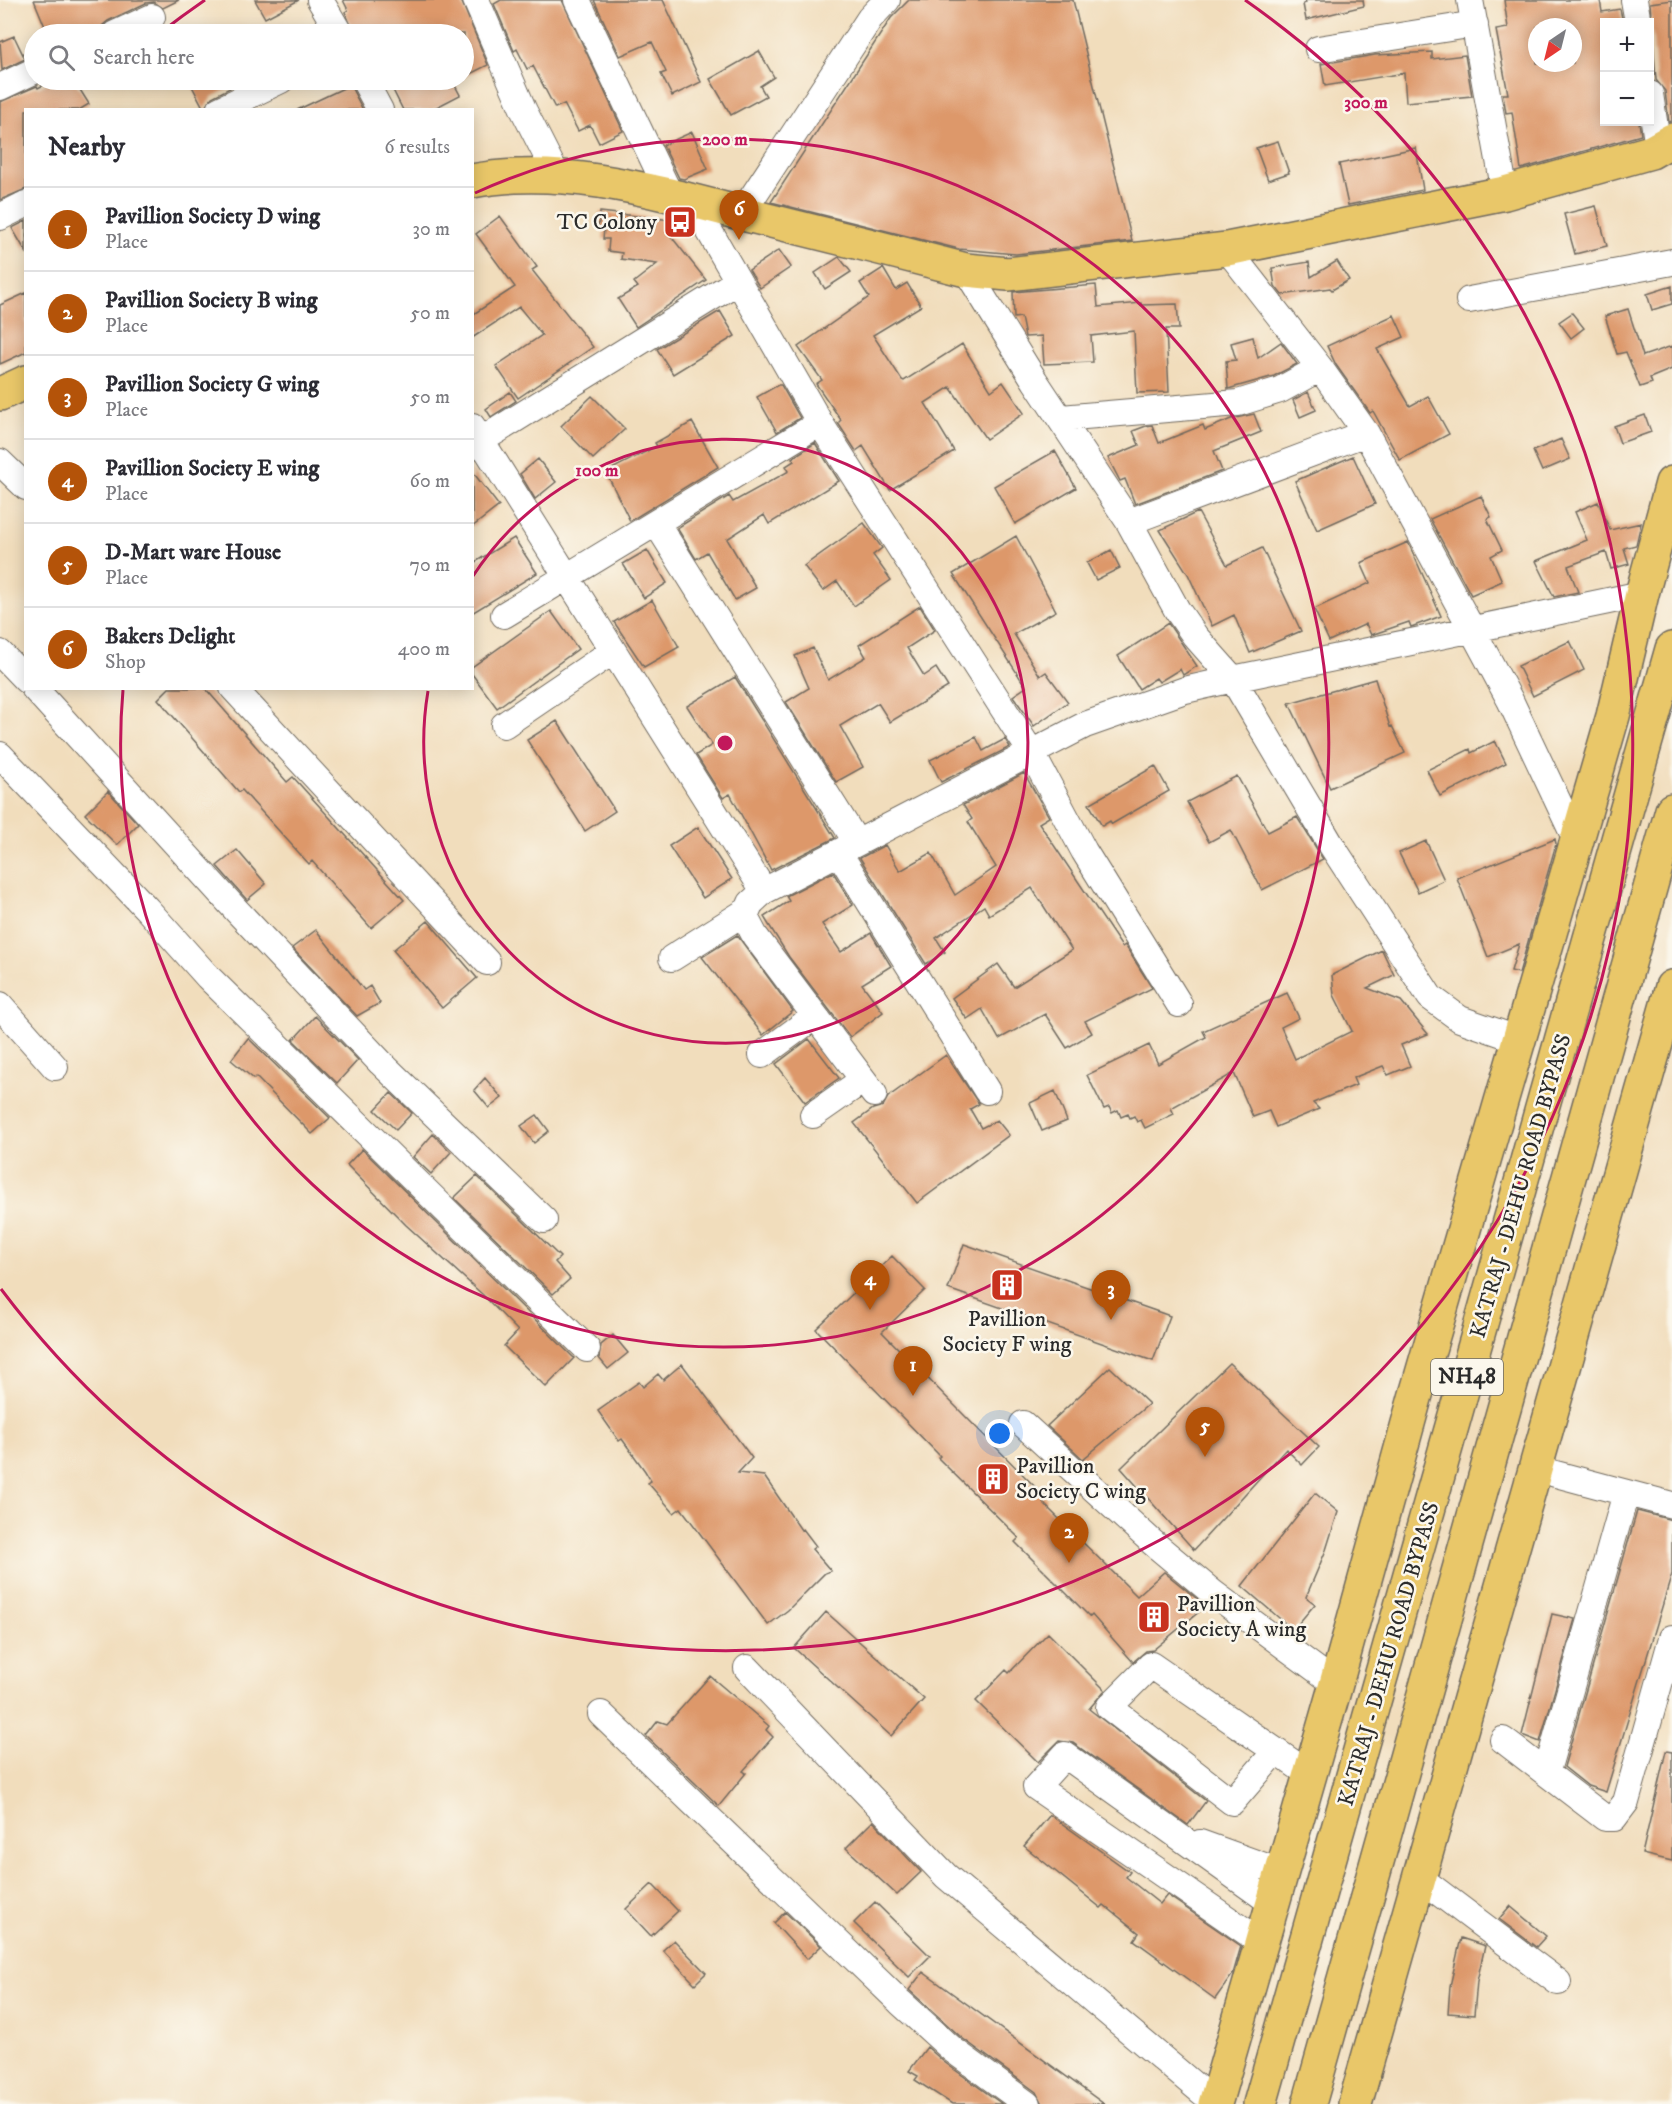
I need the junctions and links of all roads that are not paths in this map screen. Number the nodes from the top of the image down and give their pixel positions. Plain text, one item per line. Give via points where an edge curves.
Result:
1 (320, 0) edge
2 (476, 0) edge
3 (577, 0) edge
4 (887, 0) edge
5 (1634, 0) edge
6 (1472, 12) edge
7 (152, 17) dead end
8 (1637, 18) edge
9 (137, 24) edge
10 (334, 24) edge
11 (1318, 49) dead end
12 (24, 76) edge
13 (0, 87) edge
14 (260, 90) edge
15 (369, 90) edge
16 (1654, 107) edge
17 (223, 108) edge
18 (379, 108) edge
19 (1665, 144) edge
20 (558, 178) junction
21 (474, 181) edge
22 (1505, 193) junction
23 (682, 199) junction
24 (24, 205) edge
25 (742, 213) junction
26 (0, 217) edge
27 (1227, 249) junction
28 (1672, 262) edge
29 (966, 270) junction
30 (738, 281) junction
31 (1469, 300) dead end
32 (1320, 368) junction
33 (24, 383) edge
34 (0, 394) edge
35 (1060, 418) junction
36 (820, 423) junction
37 (1365, 433) junction
38 (476, 437) edge
39 (0, 462) edge
40 (1672, 483) edge
41 (24, 485) edge
42 (1129, 522) junction
43 (657, 524) junction
44 (568, 578) junction
45 (1642, 594) junction
46 (504, 615) dead end
47 (1470, 628) junction
48 (1672, 649) edge
49 (613, 651) junction
50 (0, 653) edge
51 (24, 678) edge
52 (1233, 679) junction
53 (36, 690) edge
54 (235, 690) edge
55 (504, 725) dead end
56 (1031, 752) junction
57 (0, 755) edge
58 (1672, 810) edge
59 (1577, 842) junction
60 (848, 848) junction
61 (764, 891) junction
62 (748, 910) junction
63 (672, 958) dead end
64 (488, 962) dead end
65 (1672, 987) edge
66 (1179, 1004) dead end
67 (0, 1005) edge
68 (815, 1016) junction
69 (1520, 1040) junction
70 (762, 1055) dead end
71 (56, 1067) dead end
72 (987, 1091) dead end
73 (813, 1115) dead end
74 (544, 1220) dead end
75 (587, 1350) dead end
76 (1023, 1424) dead end
77 (1536, 1469) junction
78 (1626, 1493) junction
79 (1672, 1505) edge
80 (1672, 1638) edge
81 (747, 1668) dead end
82 (1336, 1684) junction
83 (601, 1714) dead end
84 (1503, 1740) dead end
85 (1072, 1750) dead end
86 (1275, 1751) junction
87 (1547, 1771) junction
88 (1309, 1774) junction
89 (1281, 1872) junction
90 (1420, 1879) junction
91 (1272, 1903) junction
92 (1261, 1942) junction
93 (1558, 1982) dead end
94 (1027, 2104) edge
95 (1215, 2104) edge
96 (1260, 2104) edge
97 (1309, 2104) edge
98 (1355, 2104) edge

1 - 10 street
2 - 20 street
3 - 23 street
4 - 25 street via 870,18
5 - 8 street
6 - 11 street
6 - 22 street
7 - 9 street
12 - 13 street
14 - 17 street
15 - 18 street
16 - 19 street
19 - 22 main road via 1611,165
20 - 21 main road via 502,176
20 - 23 main road
22 - 27 main road
23 - 25 main road
23 - 30 street
24 - 26 street
25 - 29 main road
27 - 29 main road via 1008,274
27 - 32 street
28 - 31 street
29 - 35 street
30 - 36 street
30 - 38 street
32 - 35 street via 1280,390 1238,403
32 - 37 street
33 - 34 main road
35 - 42 street
36 - 43 street
36 - 56 street
37 - 42 street
37 - 47 street
38 - 44 street
39 - 41 street
40 - 45 main road
42 - 52 street via 1177,610
43 - 44 street
43 - 60 street
44 - 46 street
44 - 49 street
45 - 47 street
45 - 59 main road via 1614,716
47 - 52 street
47 - 59 street via 1510,700
48 - 96 main road, KATRAJ - DEHU ROAD BYPASS / NH48
49 - 55 street
49 - 61 street
50 - 51 street
52 - 56 street via 1131,708
52 - 69 street via 1334,849 1430,997 1460,1019
53 - 74 street via 373,1054
54 - 64 street
56 - 60 street
56 - 66 street via 1084,851
57 - 75 street via 208,977
58 - 97 main road, KATRAJ - DEHU ROAD BYPASS / NH48
59 - 69 main road
60 - 61 street
60 - 72 street
61 - 62 street
62 - 63 street
62 - 68 street via 745,917 755,936
65 - 77 main road
67 - 71 street
68 - 70 street
68 - 73 street via 868,1087
69 - 82 main road
76 - 82 street via 1213,1593
77 - 78 street
77 - 90 main road
78 - 79 street
78 - 87 street
80 - 87 street via 1620,1812 1614,1818 1605,1818
81 - 95 street via 946,1876
82 - 88 main road
83 - 94 street via 900,2002 953,2050
84 - 87 street
85 - 89 street via 1191,1838
86 - 86 street via 1151,1665 1109,1707 1232,1802
86 - 88 street
88 - 89 main road
89 - 91 main road
90 - 93 street
90 - 98 main road
91 - 92 main road
91 - 92 street via 1065,1755 1036,1787
92 - 95 main road

